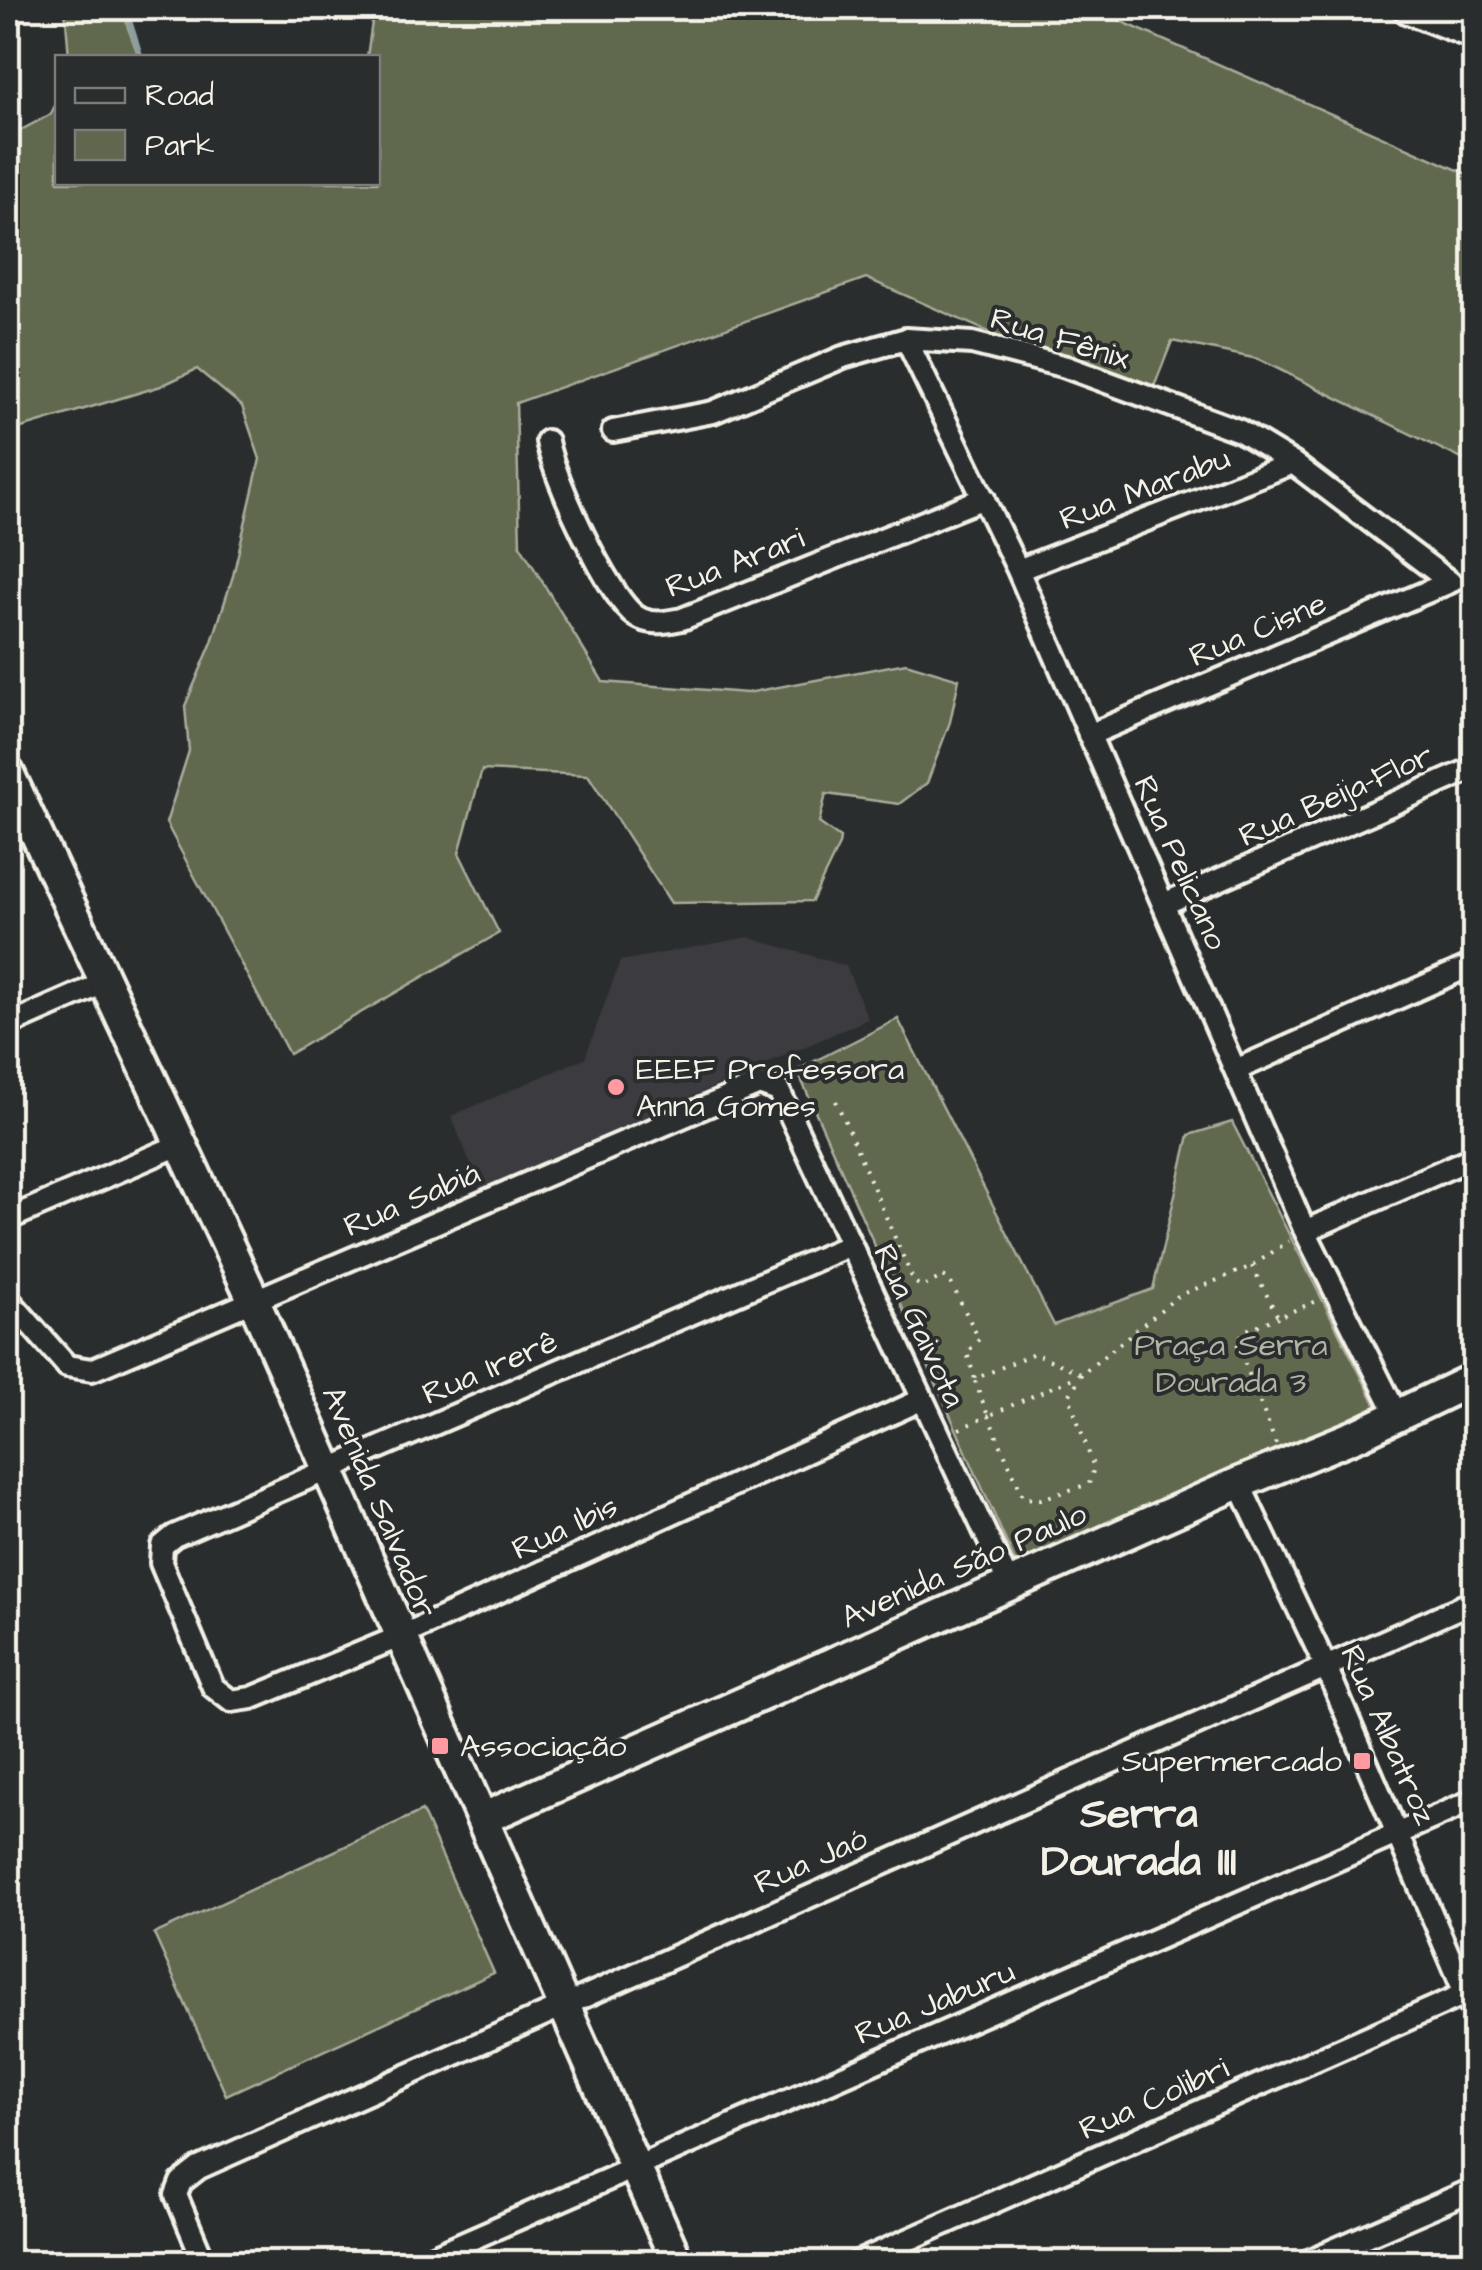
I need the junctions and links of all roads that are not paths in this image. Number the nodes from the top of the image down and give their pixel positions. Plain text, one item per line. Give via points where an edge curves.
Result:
1 (1409, 8) edge
2 (1443, 14) edge
3 (1474, 33) edge
4 (906, 339) junction
5 (613, 430) dead end
6 (548, 441) dead end
7 (1293, 463) junction
8 (984, 498) junction
9 (1018, 570) junction
10 (1450, 582) junction
11 (1474, 583) edge
12 (1090, 735) junction
13 (1474, 768) edge
14 (8, 773) edge
15 (18, 826) edge
16 (1166, 903) junction
17 (1474, 964) edge
18 (106, 982) junction
19 (8, 1025) edge
20 (1238, 1070) junction
21 (779, 1091) joint
22 (179, 1145) junction
23 (1474, 1157) edge
24 (8, 1219) edge
25 (1305, 1230) junction
26 (848, 1246) junction
27 (8, 1299) edge
28 (254, 1301) junction
29 (1474, 1379) edge
30 (921, 1400) junction
31 (1396, 1414) junction
32 (328, 1470) junction
33 (1239, 1483) junction
34 (1009, 1584) junction
35 (1474, 1600) edge
36 (399, 1637) junction
37 (1326, 1667) junction
38 (232, 1701) joint
39 (1474, 1800) edge
40 (482, 1818) junction
41 (1400, 1836) junction
42 (1471, 2000) edge
43 (564, 2002) junction
44 (636, 2164) junction
45 (1474, 2188) edge
46 (204, 2262) edge
47 (418, 2262) edge
48 (677, 2262) edge
49 (858, 2262) edge
50 (1306, 2262) edge

1 - 2 street
2 - 3 street
4 - 5 street, Rua Fênix via 843,357 713,412
4 - 7 street, Rua Fênix via 972,342 1066,367 1240,431
4 - 8 street, Rua Pelicano
6 - 8 street, Rua Arari via 567,500 609,579 626,608 650,622 682,618
7 - 9 street, Rua Marabu
7 - 10 street, Rua Fênix
8 - 9 street, Rua Pelicano
9 - 12 street, Rua Pelicano
10 - 11 lane
10 - 12 street, Rua Cisne
12 - 16 street, Rua Pelicano
13 - 16 street, Rua Beija-Flor
14 - 15 street, Avenida Salvador
15 - 18 street, Avenida Salvador
16 - 20 street, Rua Pelicano
17 - 20 street
18 - 19 street
18 - 22 street, Avenida Salvador
20 - 25 street, Rua Pelicano
21 - 26 street, Rua Gaivota
21 - 28 street, Rua Sabiá via 759,1084
22 - 24 street
22 - 28 street, Avenida Salvador
23 - 25 street
25 - 31 street, Rua Pelicano
26 - 30 street, Rua Gaivota
26 - 32 street, Rua Irerê
27 - 28 street, Rua Sabiá via 67,1366 92,1370
28 - 32 street, Avenida Salvador
29 - 31 street, Avenida São Paulo
30 - 34 street, Rua Gaivota
30 - 36 street, Rua Ibis
31 - 33 street, Avenida São Paulo
32 - 36 street, Avenida Salvador
32 - 38 street, Rua Irerê via 194,1526 160,1551 213,1688
33 - 34 street, Avenida São Paulo
33 - 37 street, Rua Albatroz
34 - 40 street, Avenida São Paulo
35 - 37 street, Rua Jaó
36 - 38 street, Rua Ibis
36 - 40 street, Avenida Salvador
37 - 41 street, Rua Albatroz
37 - 43 street, Rua Jaó
39 - 41 street, Rua Jaburu
40 - 43 street, Avenida Salvador
41 - 42 street, Rua Albatroz
41 - 44 street, Rua Jaburu
42 - 49 street, Rua Colibri
43 - 44 street, Avenida Salvador
43 - 46 street, Rua Jaó via 188,2175 178,2186 178,2204
44 - 47 street, Rua Jaburu
44 - 48 street, Avenida Salvador
45 - 50 street

